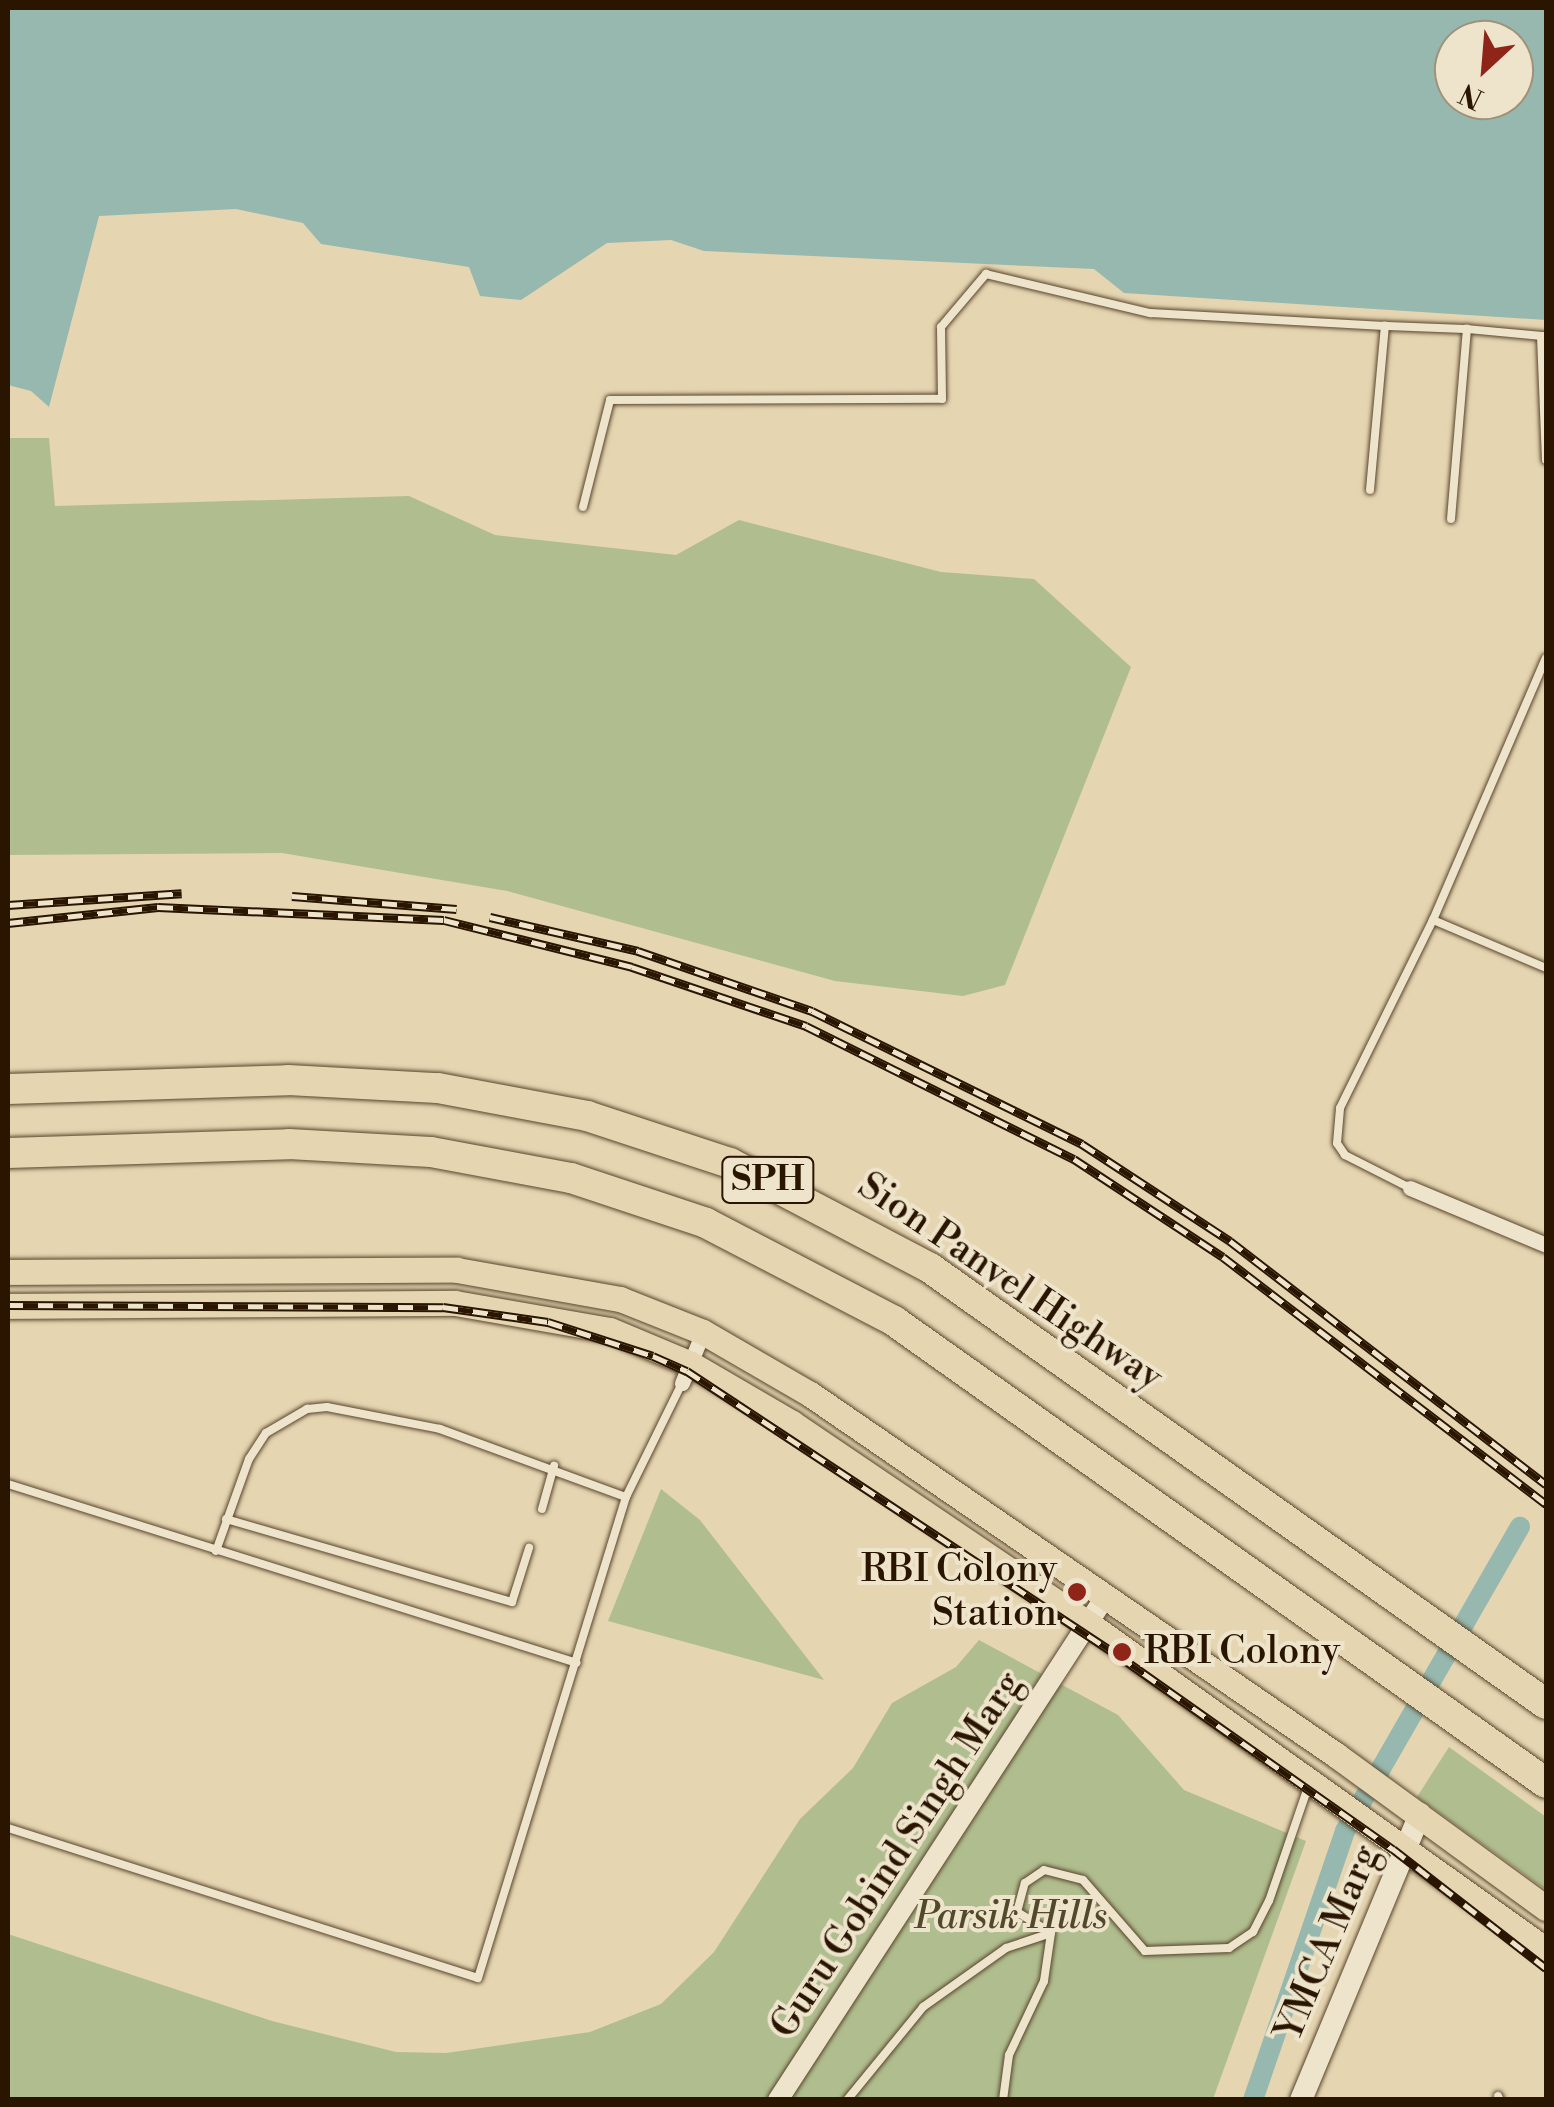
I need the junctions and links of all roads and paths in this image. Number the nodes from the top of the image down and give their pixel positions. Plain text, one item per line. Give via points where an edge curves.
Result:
1 (1384, 326) junction
2 (1468, 329) junction
3 (1544, 336) edge
4 (1546, 460) edge
5 (1370, 490) dead end
6 (583, 507) dead end
7 (1450, 520) dead end
8 (1546, 658) edge
9 (1433, 920) junction
10 (1546, 968) edge
11 (8, 1089) edge
12 (8, 1153) edge
13 (1410, 1188) joint
14 (1546, 1245) edge
15 (8, 1272) edge
16 (8, 1306) edge
17 (704, 1332) junction
18 (687, 1373) junction
19 (554, 1466) junction
20 (8, 1484) edge
21 (626, 1496) junction
22 (542, 1509) dead end
23 (226, 1519) junction
24 (530, 1548) dead end
25 (216, 1551) junction
26 (1105, 1597) junction
27 (1089, 1624) junction
28 (577, 1664) junction
29 (1546, 1704) edge
30 (1315, 1781) junction
31 (1546, 1783) edge
32 (1420, 1814) junction
33 (8, 1828) edge
34 (1406, 1846) junction
35 (1546, 1908) edge
36 (1051, 1933) junction
37 (1546, 1950) edge
38 (778, 2100) edge
39 (848, 2100) edge
40 (1003, 2100) edge
41 (1301, 2100) edge

1 - 2 lane
1 - 5 lane
1 - 6 lane via 1150,312 986,274 941,327 942,399 610,400
2 - 3 lane
2 - 7 lane
3 - 4 lane
8 - 9 lane
9 - 10 lane
9 - 13 lane via 1336,1124 1345,1155
11 - 29 highway, Sion Panvel Highway / SPH via 288,1080 438,1088 586,1116 730,1163 930,1268
12 - 31 highway, SPH via 289,1144 431,1152 571,1178 689,1216 770,1251 894,1322
13 - 14 street
15 - 17 main road via 457,1270 620,1298
16 - 18 main road via 455,1303 610,1330
17 - 18 street
17 - 26 main road via 810,1394
18 - 21 lane
18 - 27 main road via 792,1423
19 - 21 lane
19 - 22 lane
19 - 23 lane via 440,1430 327,1406 307,1409 266,1432
20 - 25 lane
21 - 28 lane
23 - 24 lane via 512,1602
23 - 25 lane
25 - 28 lane
26 - 27 street, Guru Gobind Singh Marg
26 - 32 main road
27 - 30 main road
27 - 38 street, Guru Gobind Singh Marg
28 - 33 lane via 478,1978
30 - 34 main road
30 - 36 lane via 1253,1932 1229,1948 1144,1951 1083,1880 1044,1870 1025,1884 1017,1912
32 - 34 main road, YMCA Marg
32 - 35 main road
34 - 37 main road
34 - 41 main road, YMCA Marg
36 - 39 lane via 1006,1948 923,2007
36 - 40 lane via 1044,1980 1009,2054

